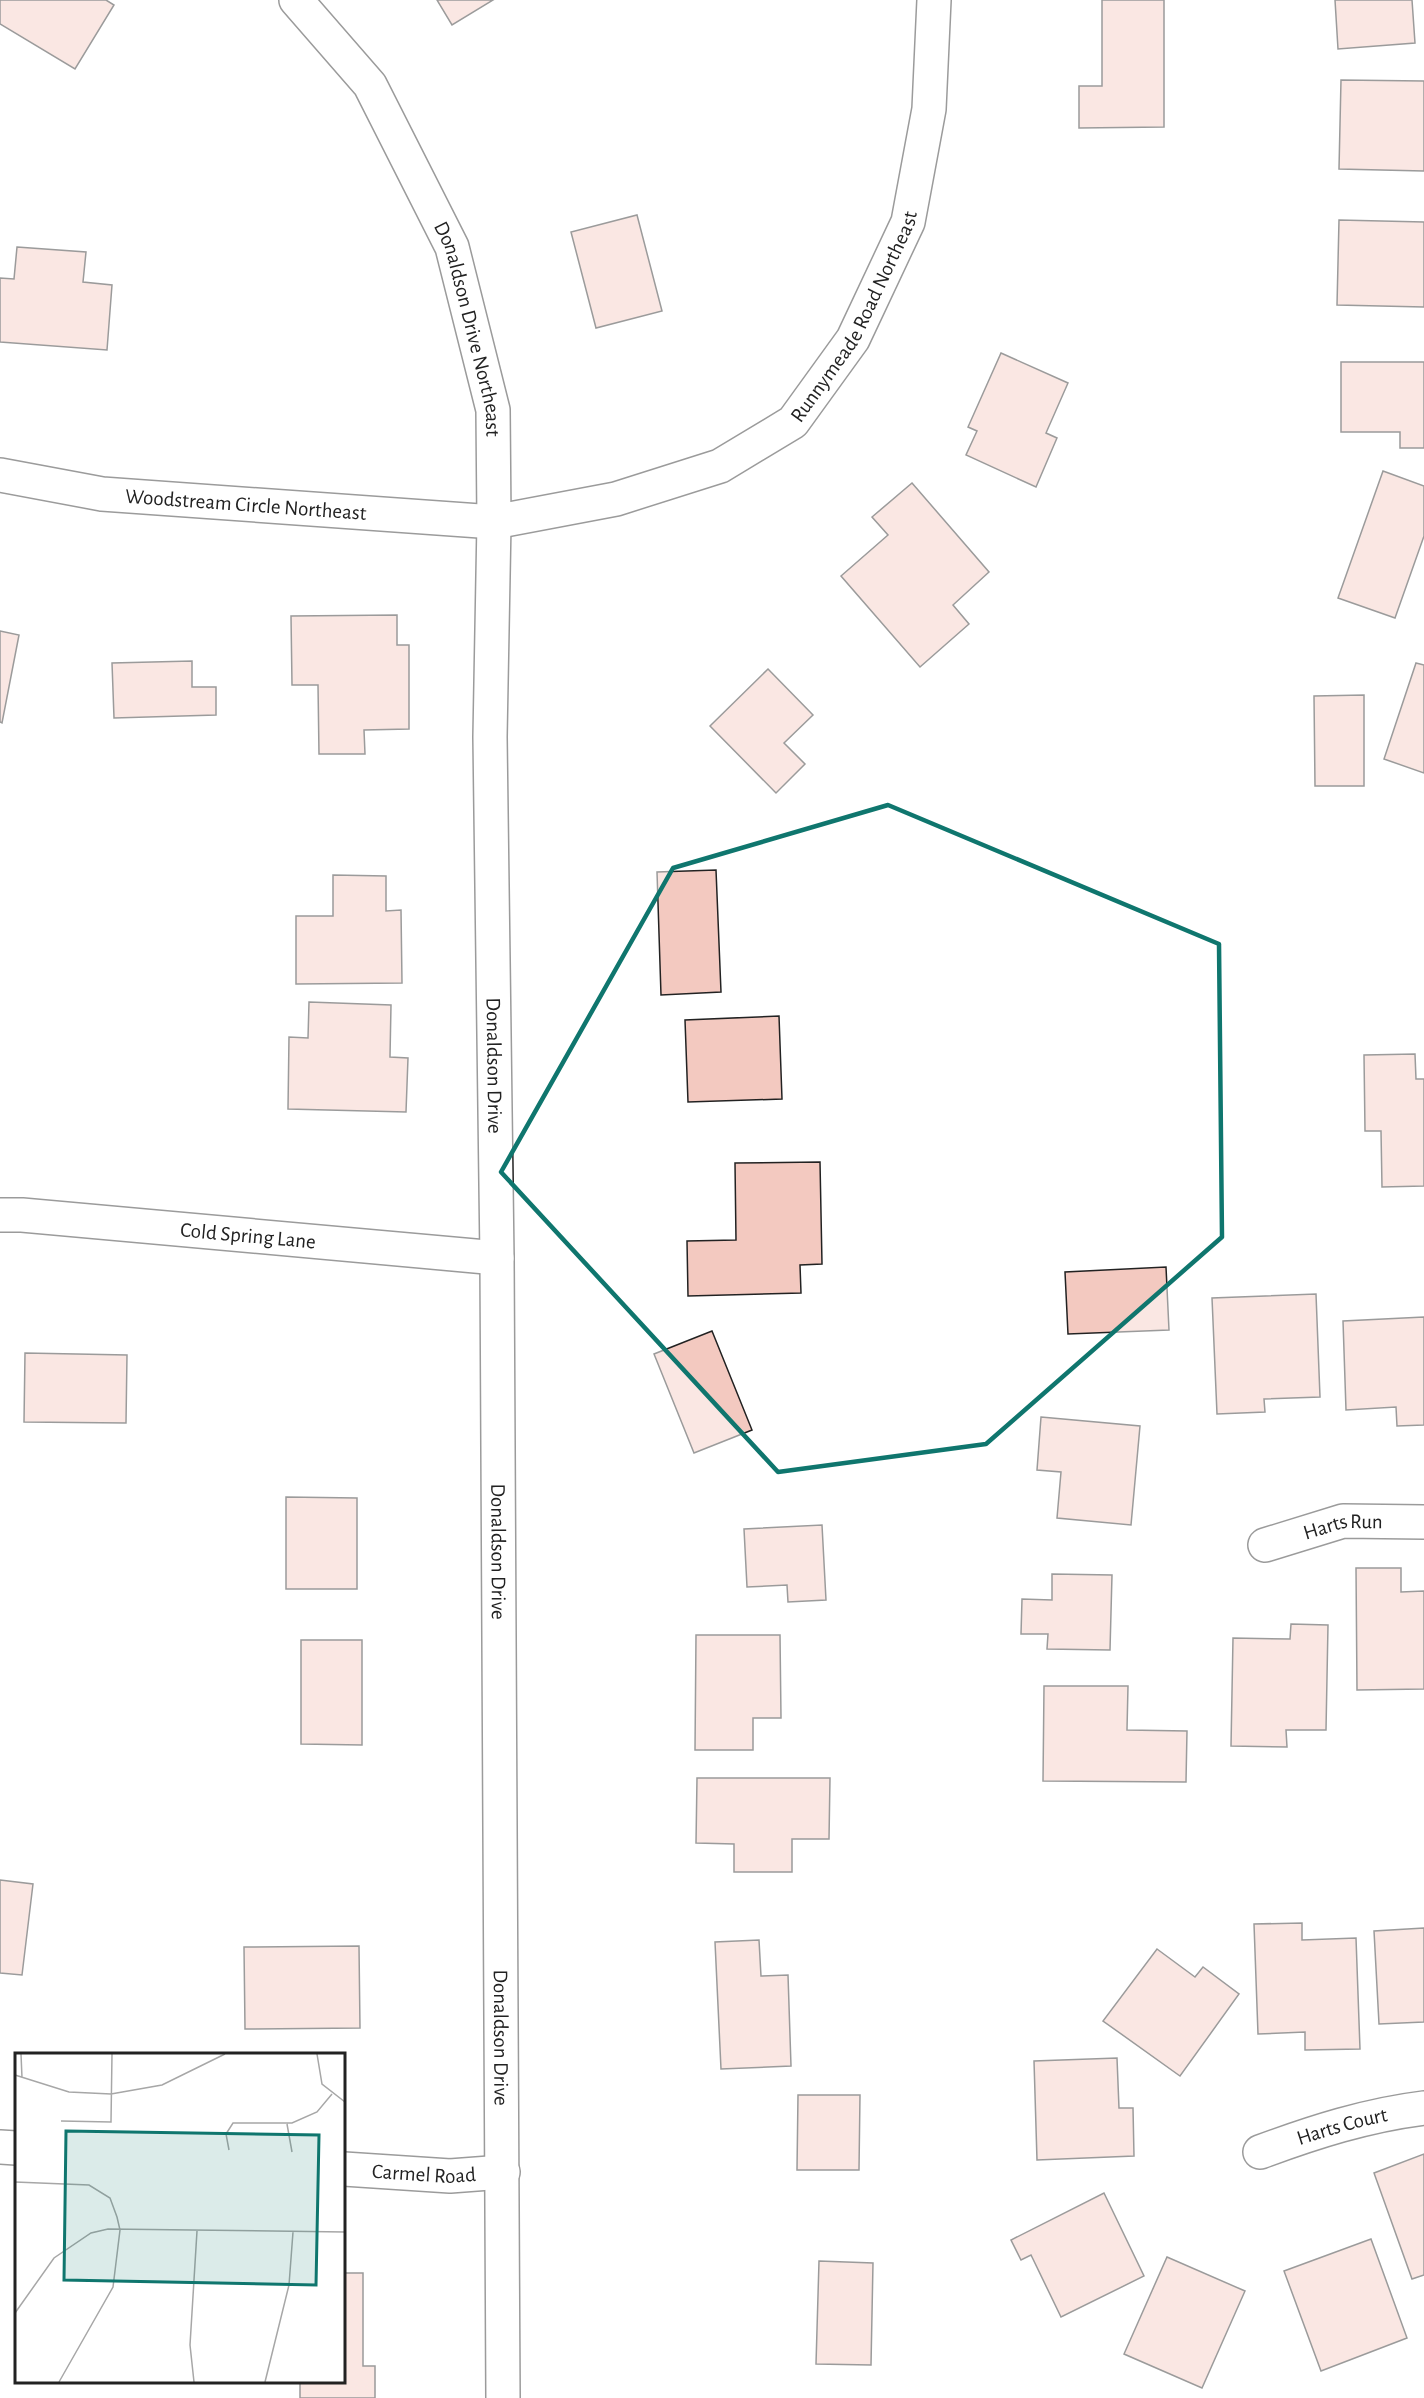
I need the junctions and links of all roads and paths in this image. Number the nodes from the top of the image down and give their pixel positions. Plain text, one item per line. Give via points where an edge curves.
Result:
1 (296, 0) edge
2 (934, 0) edge
3 (0, 475) edge
4 (494, 522) junction
5 (490, 705) joint
6 (0, 1215) edge
7 (497, 1258) junction
8 (1424, 1522) edge
9 (1265, 1545) dead end
10 (1424, 2108) edge
11 (0, 2147) edge
12 (15, 2148) edge
13 (1260, 2152) dead end
14 (345, 2169) edge
15 (503, 2172) junction
16 (503, 2398) edge

1 - 4 street, Donaldson Drive Northeast via 370,85 452,247 493,410
2 - 4 street, Runnymeade Road Northeast via 929,109 908,222 853,339 794,422 720,466 616,499
3 - 4 street, Woodstream Circle Northeast via 102,494
4 - 5 street, Donaldson Drive Northeast
5 - 7 street, Donaldson Drive
6 - 7 street, Cold Spring Lane
7 - 15 street, Donaldson Drive
8 - 9 street, Harts Run via 1343,1521
10 - 13 street, Harts Court via 1391,2112 1316,2132
11 - 12 street
14 - 15 street, Carmel Road via 450,2176
15 - 16 street, Donaldson Drive

